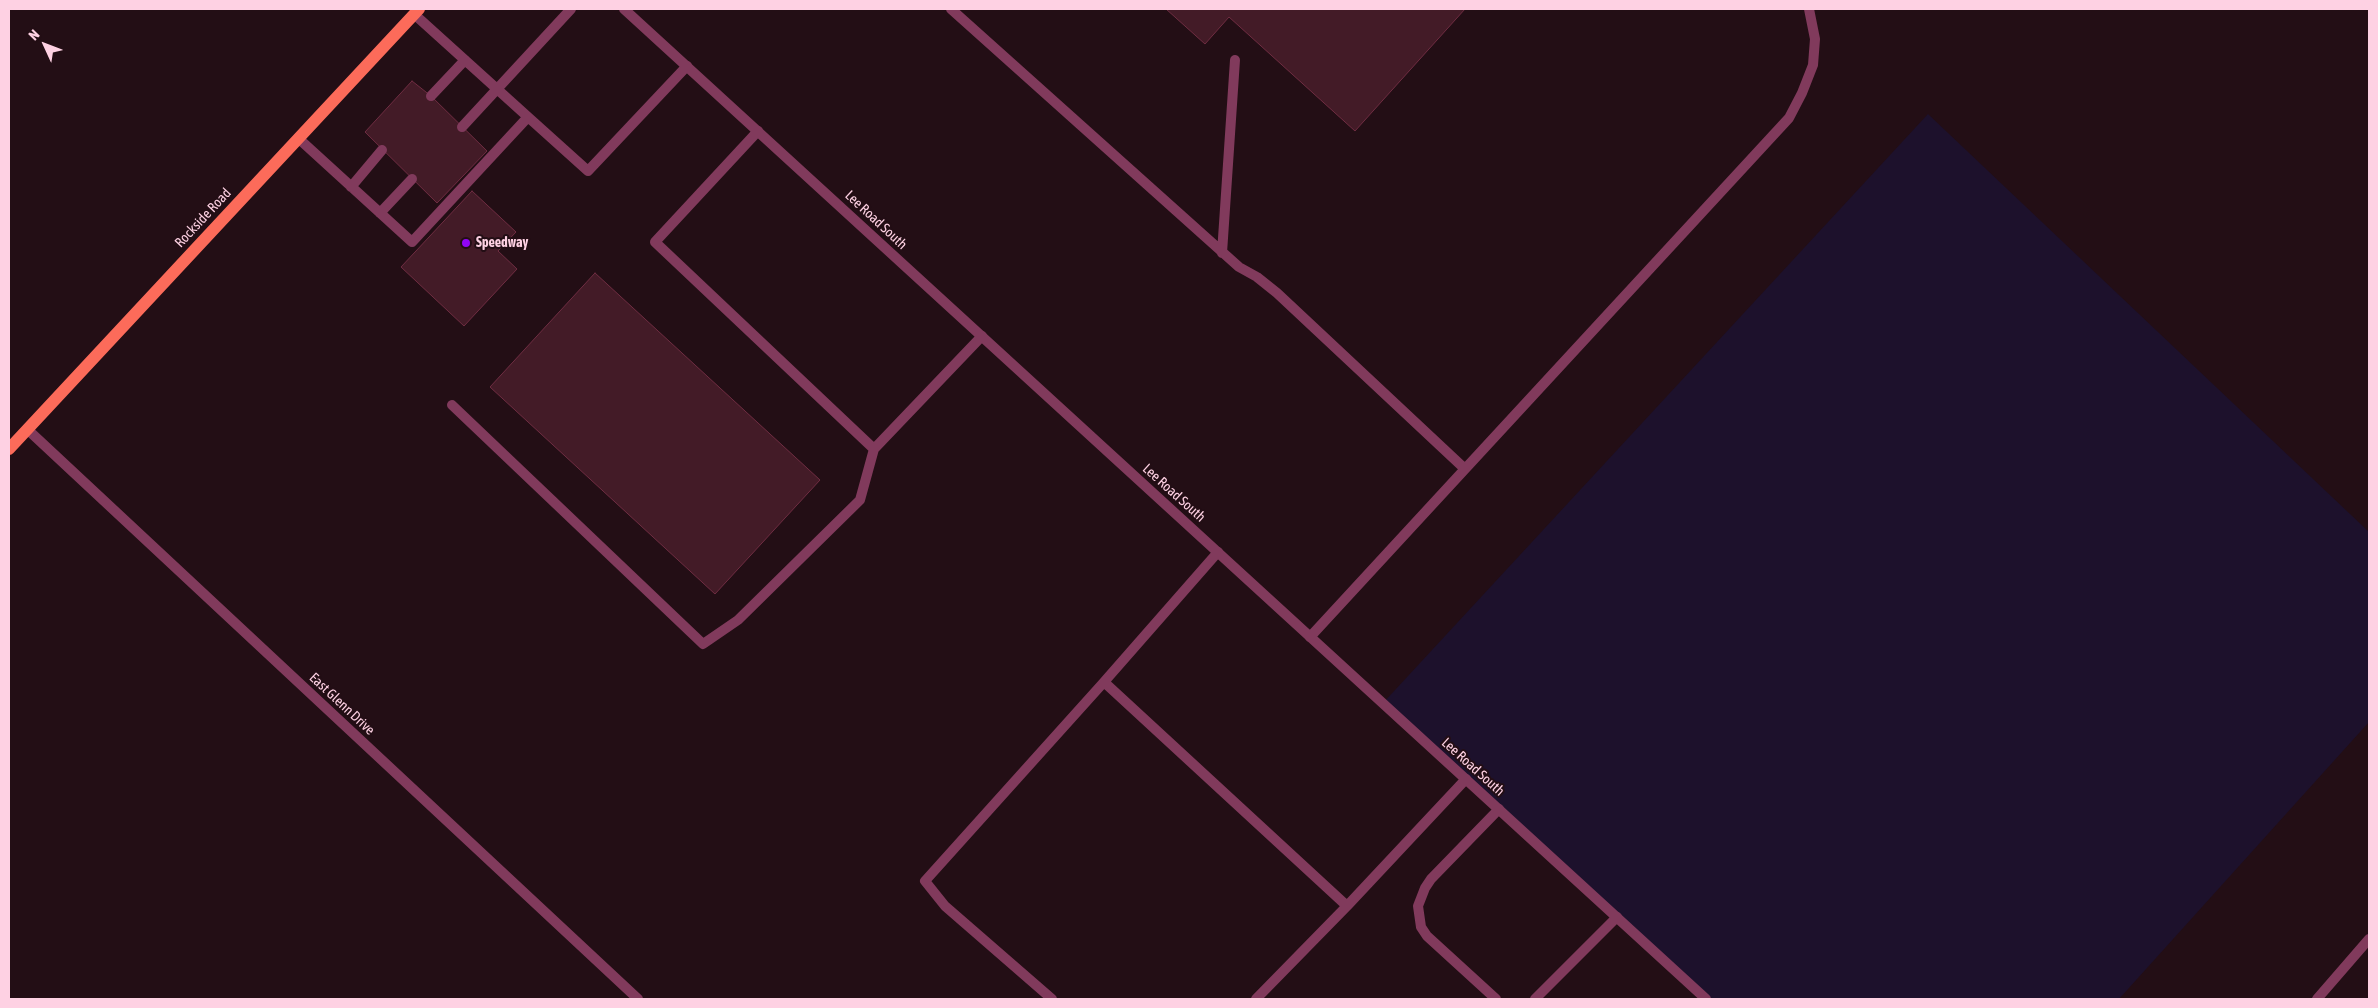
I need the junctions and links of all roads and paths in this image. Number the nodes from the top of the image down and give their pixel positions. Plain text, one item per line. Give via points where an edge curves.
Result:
1 (571, 9) edge
2 (624, 9) edge
3 (951, 9) edge
4 (1809, 9) edge
5 (417, 11) edge
6 (465, 60) junction
7 (1235, 60) dead end
8 (687, 66) junction
9 (497, 89) junction
10 (431, 96) dead end
11 (528, 117) junction
12 (462, 126) dead end
13 (758, 131) junction
14 (298, 138) junction
15 (382, 150) dead end
16 (412, 179) dead end
17 (351, 187) junction
18 (380, 213) junction
19 (1222, 253) junction
20 (982, 336) junction
21 (452, 405) dead end
22 (27, 430) junction
23 (9, 449) edge
24 (874, 449) junction
25 (1465, 469) junction
26 (1218, 552) junction
27 (1310, 637) junction
28 (1104, 682) junction
29 (1466, 779) junction
30 (1499, 809) junction
31 (1347, 906) junction
32 (1617, 917) junction
33 (2369, 939) edge
34 (638, 999) edge
35 (1052, 999) edge
36 (1256, 999) edge
37 (1496, 999) edge
38 (1535, 999) edge
39 (1706, 999) edge
40 (2317, 999) edge

1 - 9 street
2 - 8 street, Lee Road South
3 - 19 street
4 - 25 street via 1815,39 1813,65 1789,118
5 - 6 street
5 - 14 main road, Rockside Road
6 - 9 street
6 - 10 street
7 - 19 street
8 - 11 street via 588,171
8 - 13 street, Lee Road South
9 - 11 street
9 - 12 street
11 - 18 street via 412,242
13 - 20 street, Lee Road South
13 - 24 street via 654,242
14 - 17 street
14 - 22 main road, Rockside Road
15 - 17 street
16 - 18 street
17 - 18 street
19 - 25 street via 1277,293
20 - 24 street
20 - 26 street, Lee Road South
21 - 24 street via 704,644 738,620 860,500
22 - 23 main road, Rockside Road
22 - 34 street, East Glenn Drive
25 - 27 street
26 - 27 street, Lee Road South
26 - 28 street
27 - 29 street, Lee Road South
28 - 31 street
28 - 35 street via 926,881 945,906
29 - 30 street, Lee Road South
29 - 31 street
30 - 32 street, Lee Road South
30 - 37 street via 1431,879 1418,906 1421,927 1427,936
31 - 36 street
32 - 38 street
32 - 39 street, Lee Road South
33 - 40 street

